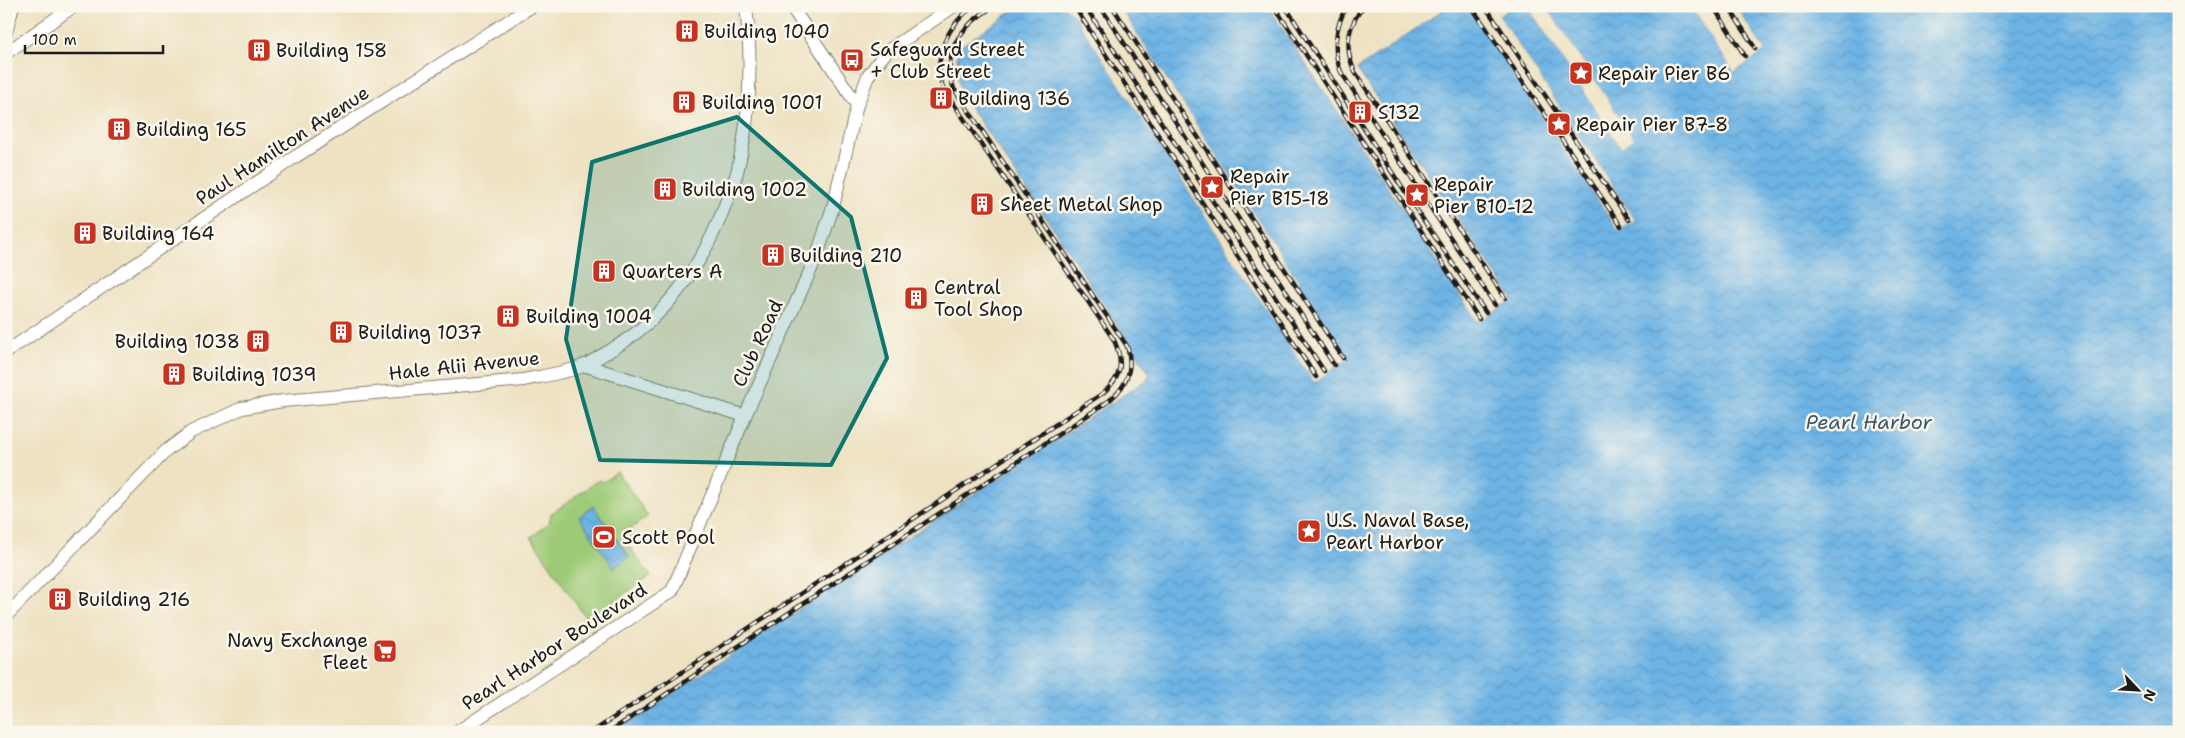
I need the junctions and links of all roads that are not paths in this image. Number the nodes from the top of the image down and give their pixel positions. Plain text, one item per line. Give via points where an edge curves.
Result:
1 (13, 6) edge
2 (74, 6) edge
3 (532, 6) edge
4 (746, 6) edge
5 (791, 6) edge
6 (954, 6) edge
7 (6, 32) edge
8 (6, 53) edge
9 (857, 105) junction
10 (6, 352) edge
11 (584, 366) junction
12 (744, 416) junction
13 (672, 592) joint
14 (6, 616) edge
15 (457, 732) edge

1 - 7 street
2 - 8 street
3 - 10 street, Paul Hamilton Avenue via 295,157
4 - 11 street, Hale Alii Avenue via 750,40 748,105 738,168 716,231 678,294 653,320 626,342
5 - 9 street
6 - 9 street, Club Road via 886,52 868,76
9 - 12 street, Club Road via 833,207 816,258
11 - 12 street
11 - 14 street, Hale Alii Avenue via 524,380 242,408 191,432 166,451
12 - 13 street, Club Road
13 - 15 street, Pearl Harbor Boulevard

